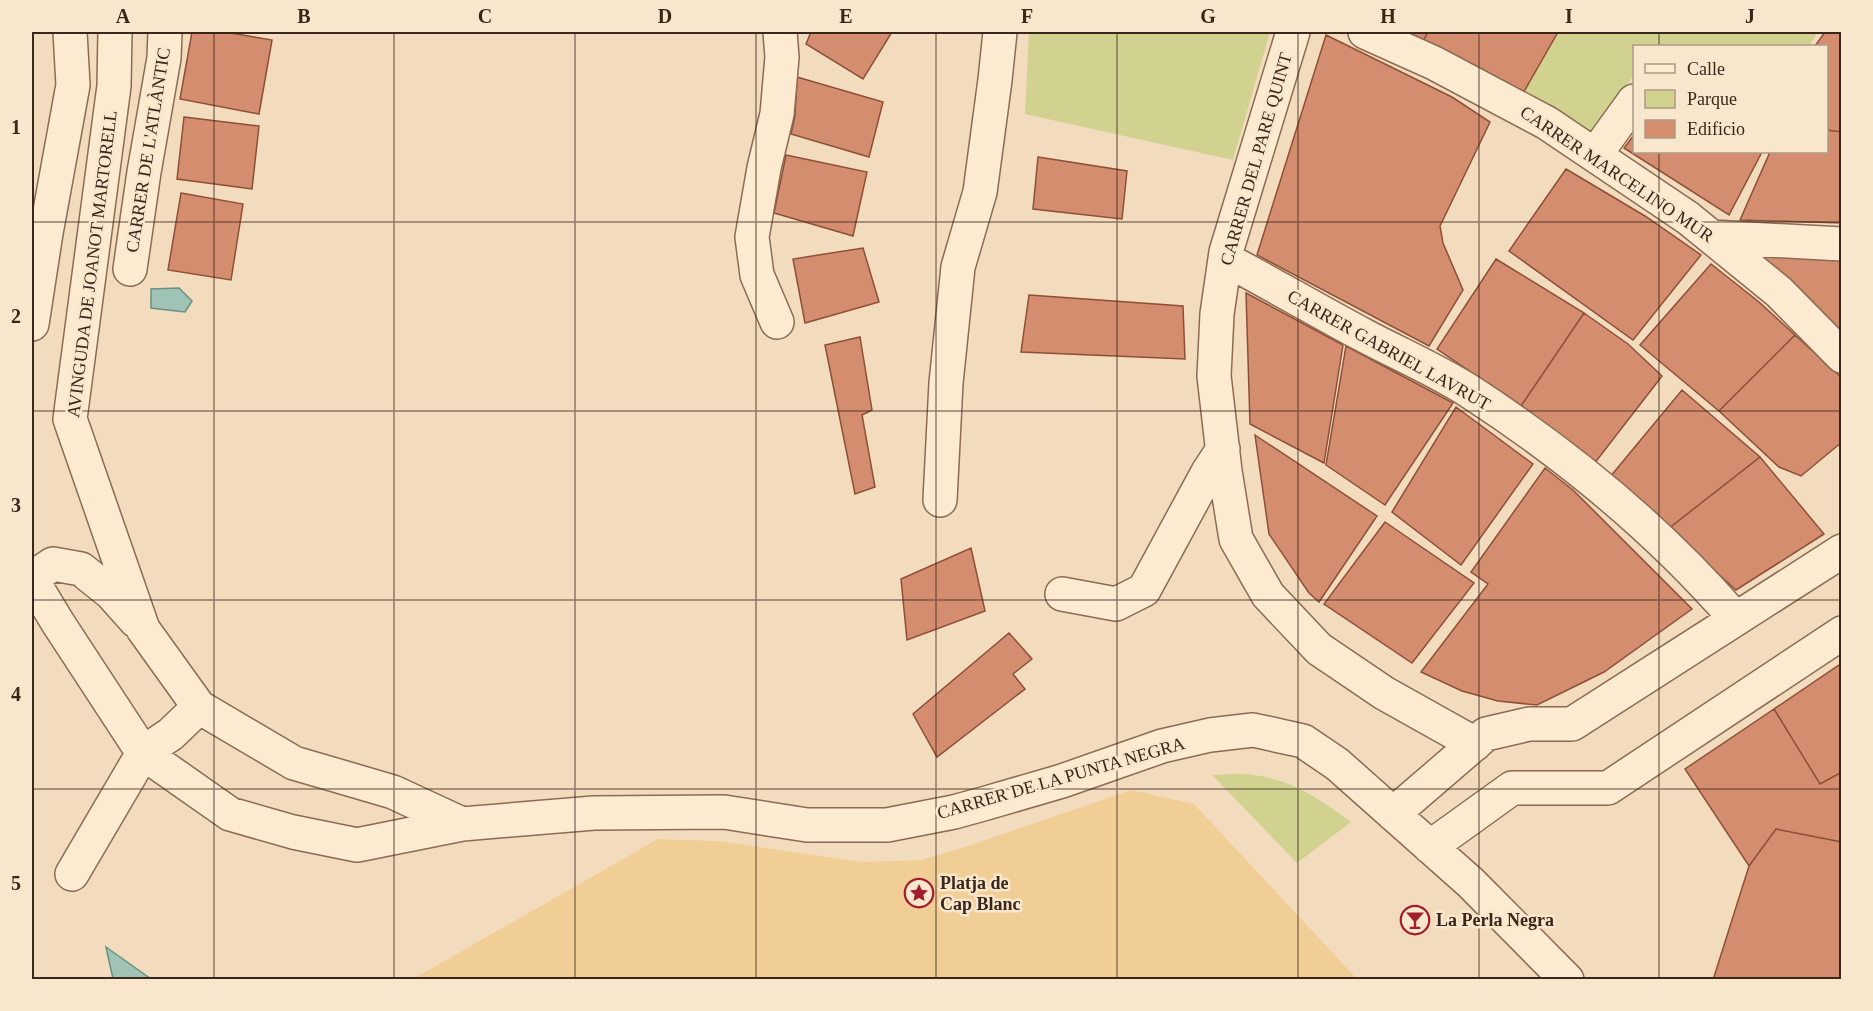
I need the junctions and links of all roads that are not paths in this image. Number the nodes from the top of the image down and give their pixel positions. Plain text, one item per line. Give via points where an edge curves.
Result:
1 (70, 32) edge
2 (115, 32) edge
3 (165, 32) edge
4 (780, 32) edge
5 (1000, 32) edge
6 (1293, 32) edge
7 (1365, 32) edge
8 (1633, 104) edge
9 (1595, 155) junction
10 (1712, 237) junction
11 (1842, 244) edge
12 (1225, 259) junction
13 (130, 269) dead end
14 (777, 322) dead end
15 (32, 324) edge
16 (1842, 356) edge
17 (1223, 449) junction
18 (940, 500) dead end
19 (1842, 551) edge
20 (32, 579) edge
21 (1062, 594) dead end
22 (1735, 618) junction
23 (143, 629) junction
24 (1842, 633) edge
25 (199, 707) junction
26 (1475, 744) junction
27 (143, 753) junction
28 (1393, 814) junction
29 (462, 824) junction
30 (1430, 847) junction
31 (72, 874) dead end
32 (1567, 980) edge

1 - 15 street via 73,85
2 - 23 street, AVINGUDA DE JOANOT MARTORELL via 114,86 70,419
3 - 13 street, CARRER DE L'ATLÀNTIC
4 - 14 street via 777,114 752,237 757,275
5 - 18 street via 980,192 958,267 946,383
6 - 12 street, CARRER DEL PARE QUINT
7 - 9 street, CARRER MARCELINO MUR via 1434,63 1547,123
8 - 9 street
9 - 10 street, CARRER MARCELINO MUR
10 - 11 street
10 - 16 street, CARRER MARCELINO MUR via 1779,292
12 - 17 street, CARRER DEL PARE QUINT via 1214,376
12 - 22 street, CARRER GABRIEL LAVRUT via 1467,390 1552,447 1636,517 1703,581
17 - 21 street via 1144,590 1116,604
17 - 26 street, CARRER DEL PARE QUINT via 1236,539 1268,595 1318,648 1384,693
19 - 22 street
20 - 23 street via 53,564 81,568 111,593
20 - 27 street
22 - 26 street via 1572,724 1529,724 1485,735
23 - 25 street, AVINGUDA DE JOANOT MARTORELL
24 - 30 street via 1608,788 1512,788
25 - 27 street via 171,734
25 - 29 street, AVINGUDA DE JOANOT MARTORELL via 294,763 393,792
26 - 28 street
27 - 29 street via 230,814 293,832 357,845
27 - 31 street
28 - 29 street, CARRER DE LA PUNTA NEGRA via 1337,764 1303,741 1253,730 1162,746 1062,781 954,812 887,825 807,825 724,812 594,813
28 - 30 street, CARRER DE LA PUNTA NEGRA
30 - 32 street, CARRER DE LA PUNTA NEGRA via 1472,883

